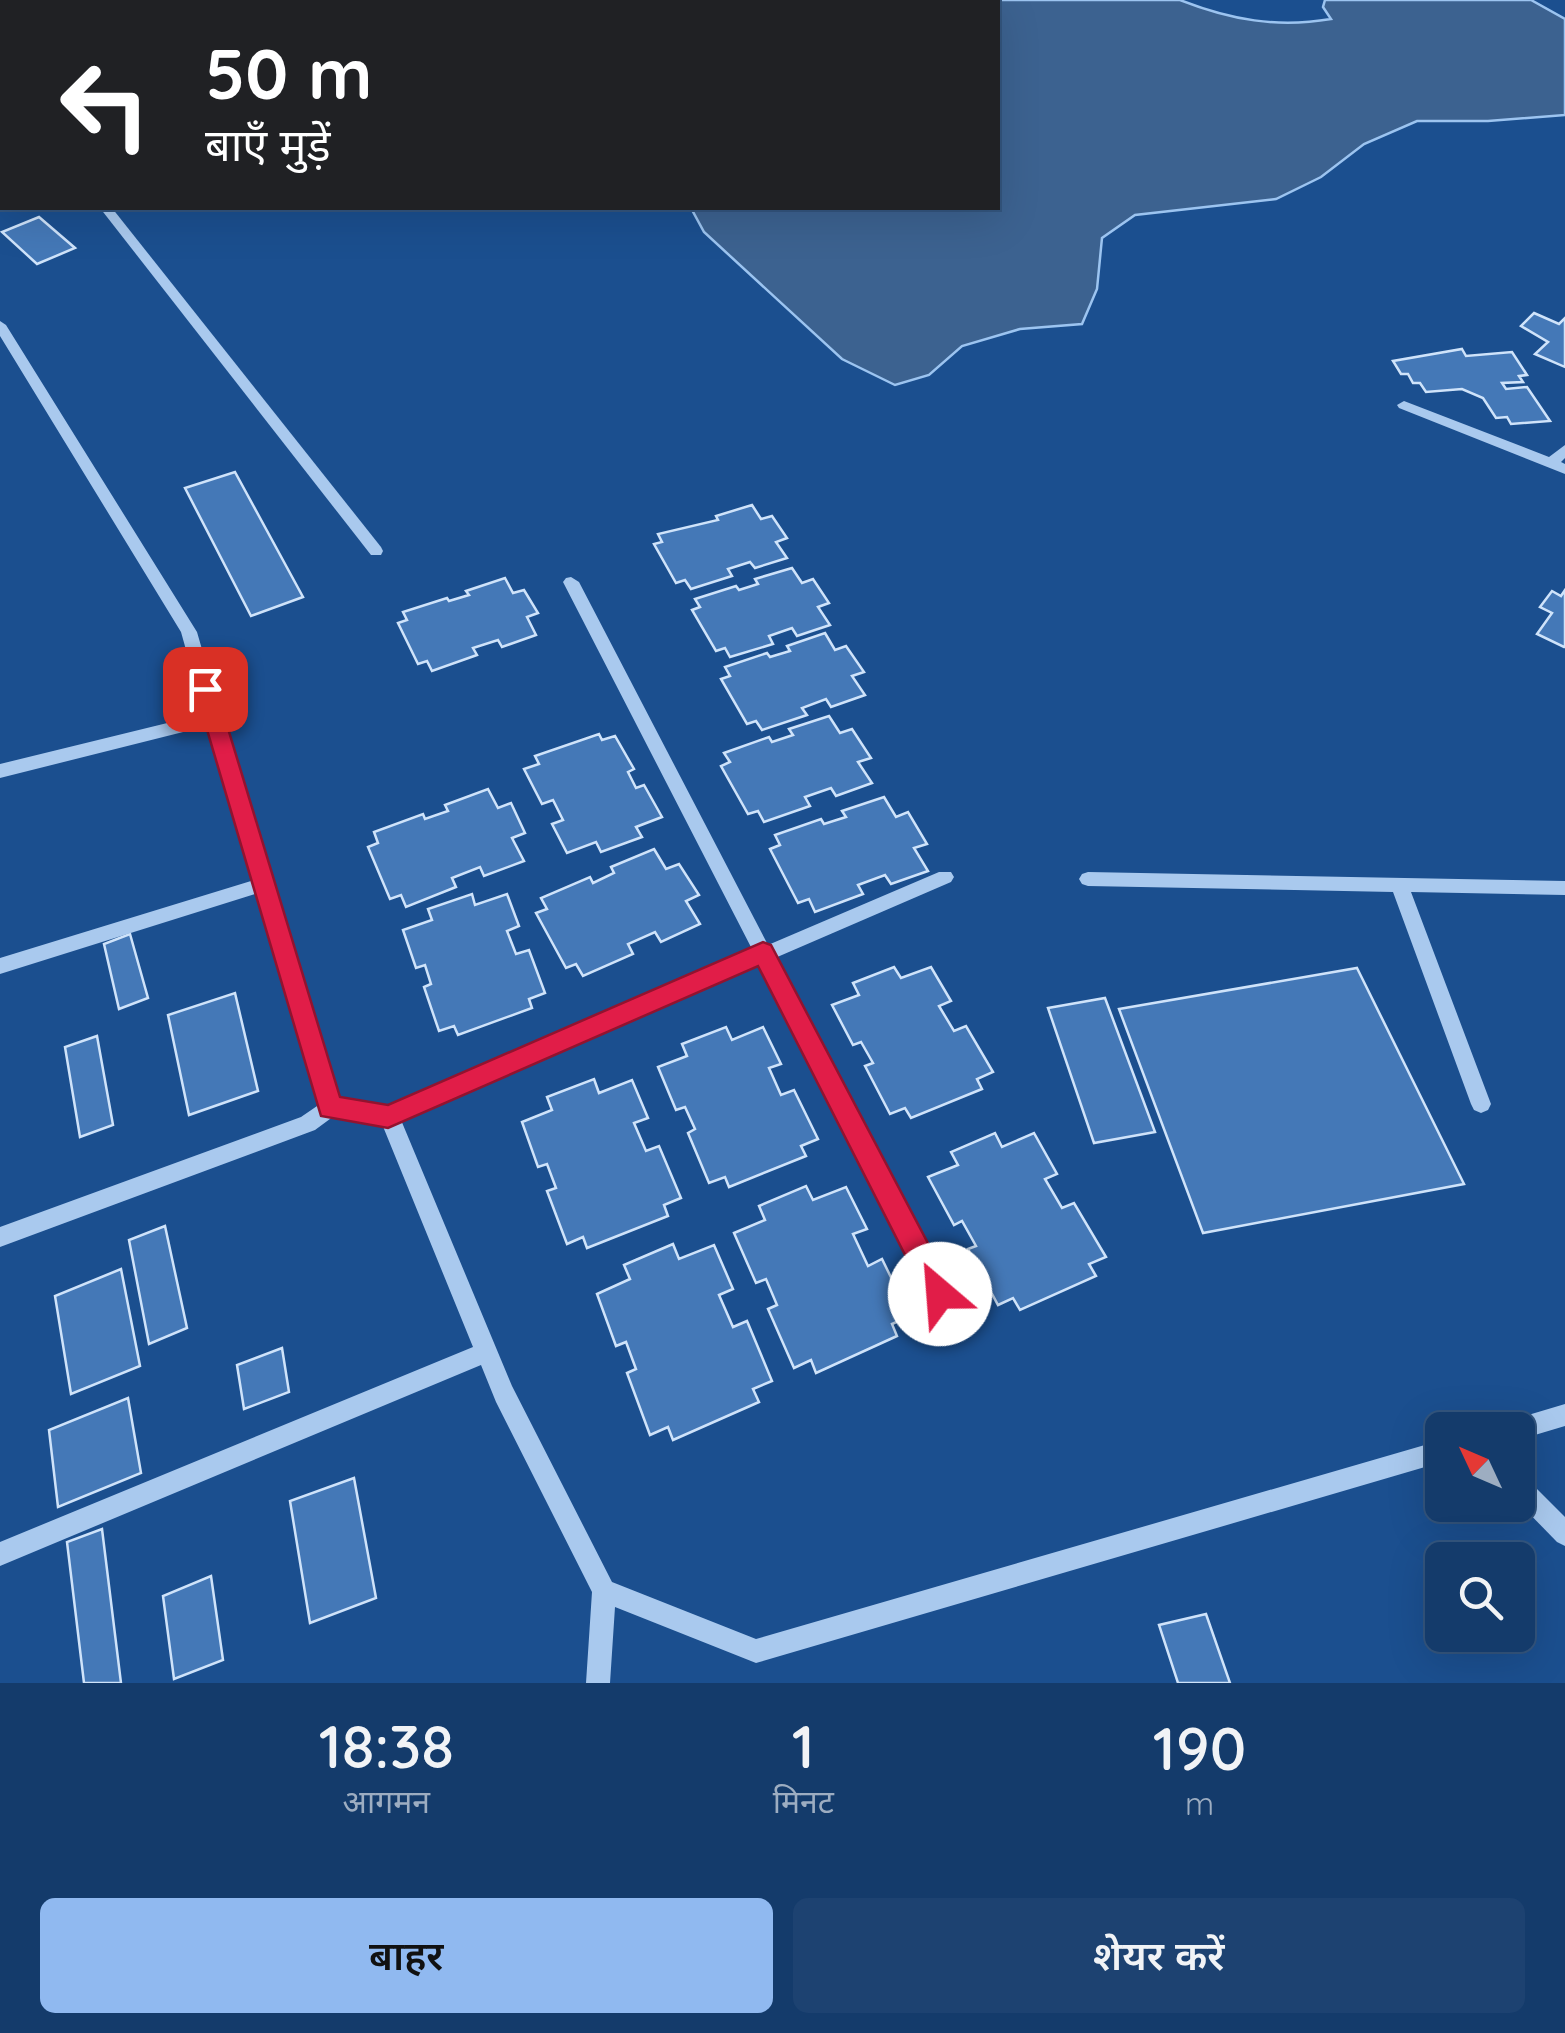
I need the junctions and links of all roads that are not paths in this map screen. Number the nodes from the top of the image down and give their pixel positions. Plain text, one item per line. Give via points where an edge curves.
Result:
1 (108, 210) edge
2 (0, 325) edge
3 (1404, 406) dead end
4 (1565, 449) edge
5 (1558, 466) edge
6 (376, 551) dead end
7 (571, 582) dead end
8 (213, 718) junction
9 (0, 771) edge
10 (945, 877) dead end
11 (1088, 879) dead end
12 (1399, 884) junction
13 (261, 885) junction
14 (1565, 888) edge
15 (763, 952) junction
16 (0, 966) edge
17 (1481, 1104) dead end
18 (330, 1107) junction
19 (388, 1116) junction
20 (0, 1237) edge
21 (958, 1328) dead end
22 (486, 1352) junction
23 (1565, 1415) edge
24 (1535, 1424) edge
25 (1425, 1455) edge
26 (1535, 1503) edge
27 (1565, 1534) edge
28 (0, 1554) edge
29 (604, 1590) junction
30 (598, 1683) edge

1 - 6 street
2 - 8 street via 189,632
3 - 5 street
4 - 5 street
7 - 15 street
8 - 9 street
8 - 13 street
10 - 15 street
11 - 12 street
12 - 14 street
12 - 17 street
13 - 16 street
13 - 18 street
15 - 19 street
15 - 21 street
18 - 19 street
18 - 20 street via 308,1124
19 - 22 street
22 - 28 street
22 - 29 street
23 - 24 street
25 - 29 street via 756,1651
26 - 27 street
29 - 30 street

